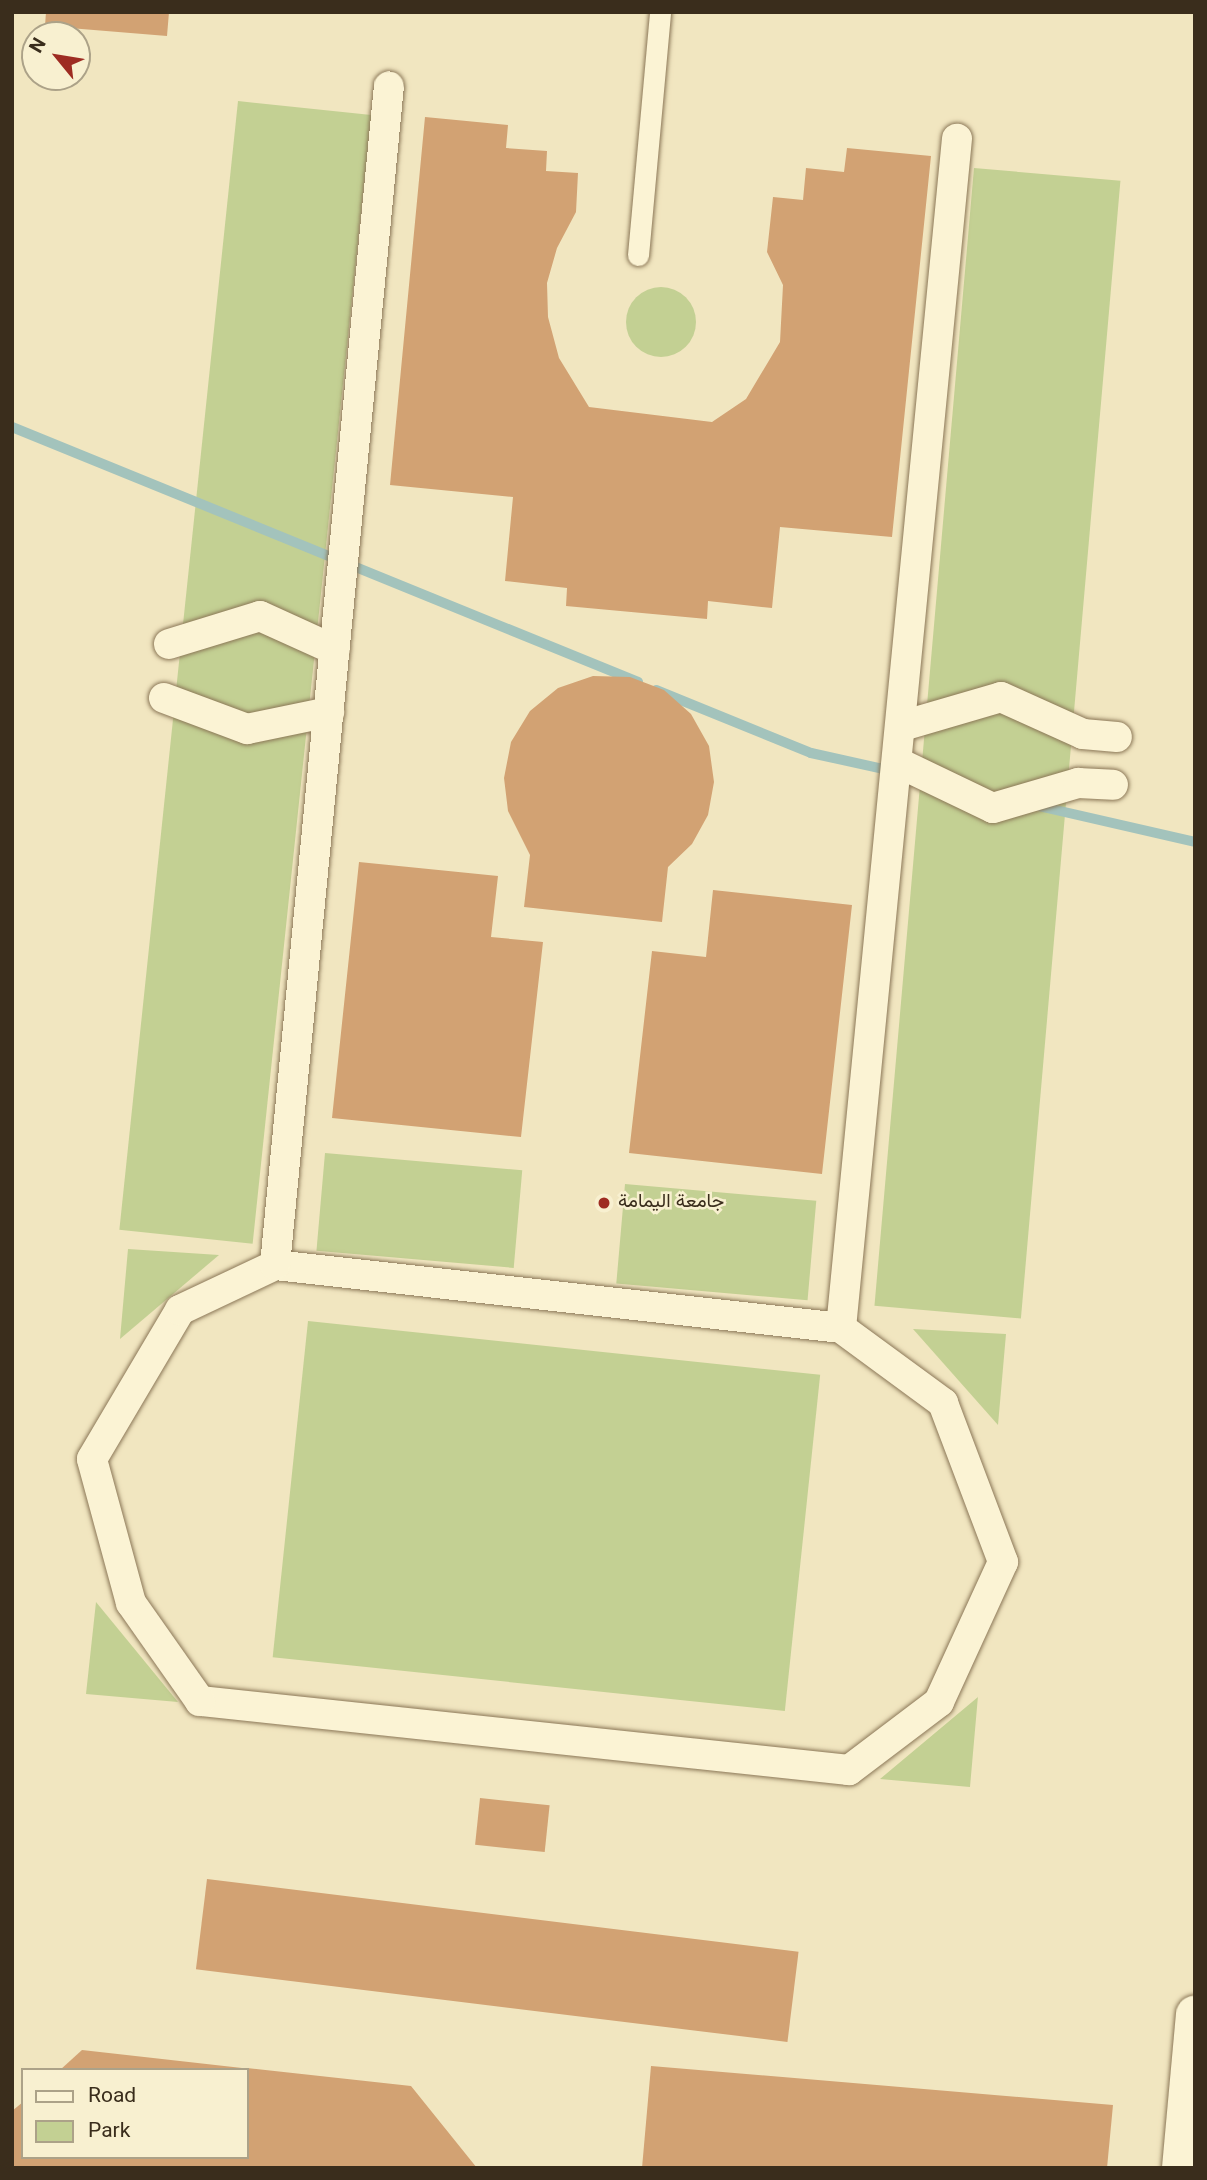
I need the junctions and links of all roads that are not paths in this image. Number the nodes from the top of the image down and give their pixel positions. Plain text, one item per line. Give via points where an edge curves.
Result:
1 (660, 12) edge
2 (389, 86) dead end
3 (957, 139) dead end
4 (638, 255) dead end
5 (169, 644) dead end
6 (335, 650) junction
7 (164, 698) dead end
8 (329, 712) junction
9 (902, 726) junction
10 (1117, 737) dead end
11 (898, 763) junction
12 (1112, 785) dead end
13 (275, 1265) junction
14 (841, 1328) junction
15 (1195, 2015) edge
16 (1181, 2168) edge

1 - 4 lane
2 - 6 street
3 - 9 street
5 - 6 street via 260,616
6 - 8 street
7 - 8 street via 247,729
8 - 13 street
9 - 10 street via 1001,697 1083,734
9 - 11 street
11 - 12 street via 993,807 1079,783
11 - 14 street
13 - 14 street
13 - 14 street via 180,1310 92,1459 131,1603 200,1701 849,1770 939,1702 1003,1562 943,1403
15 - 16 street

